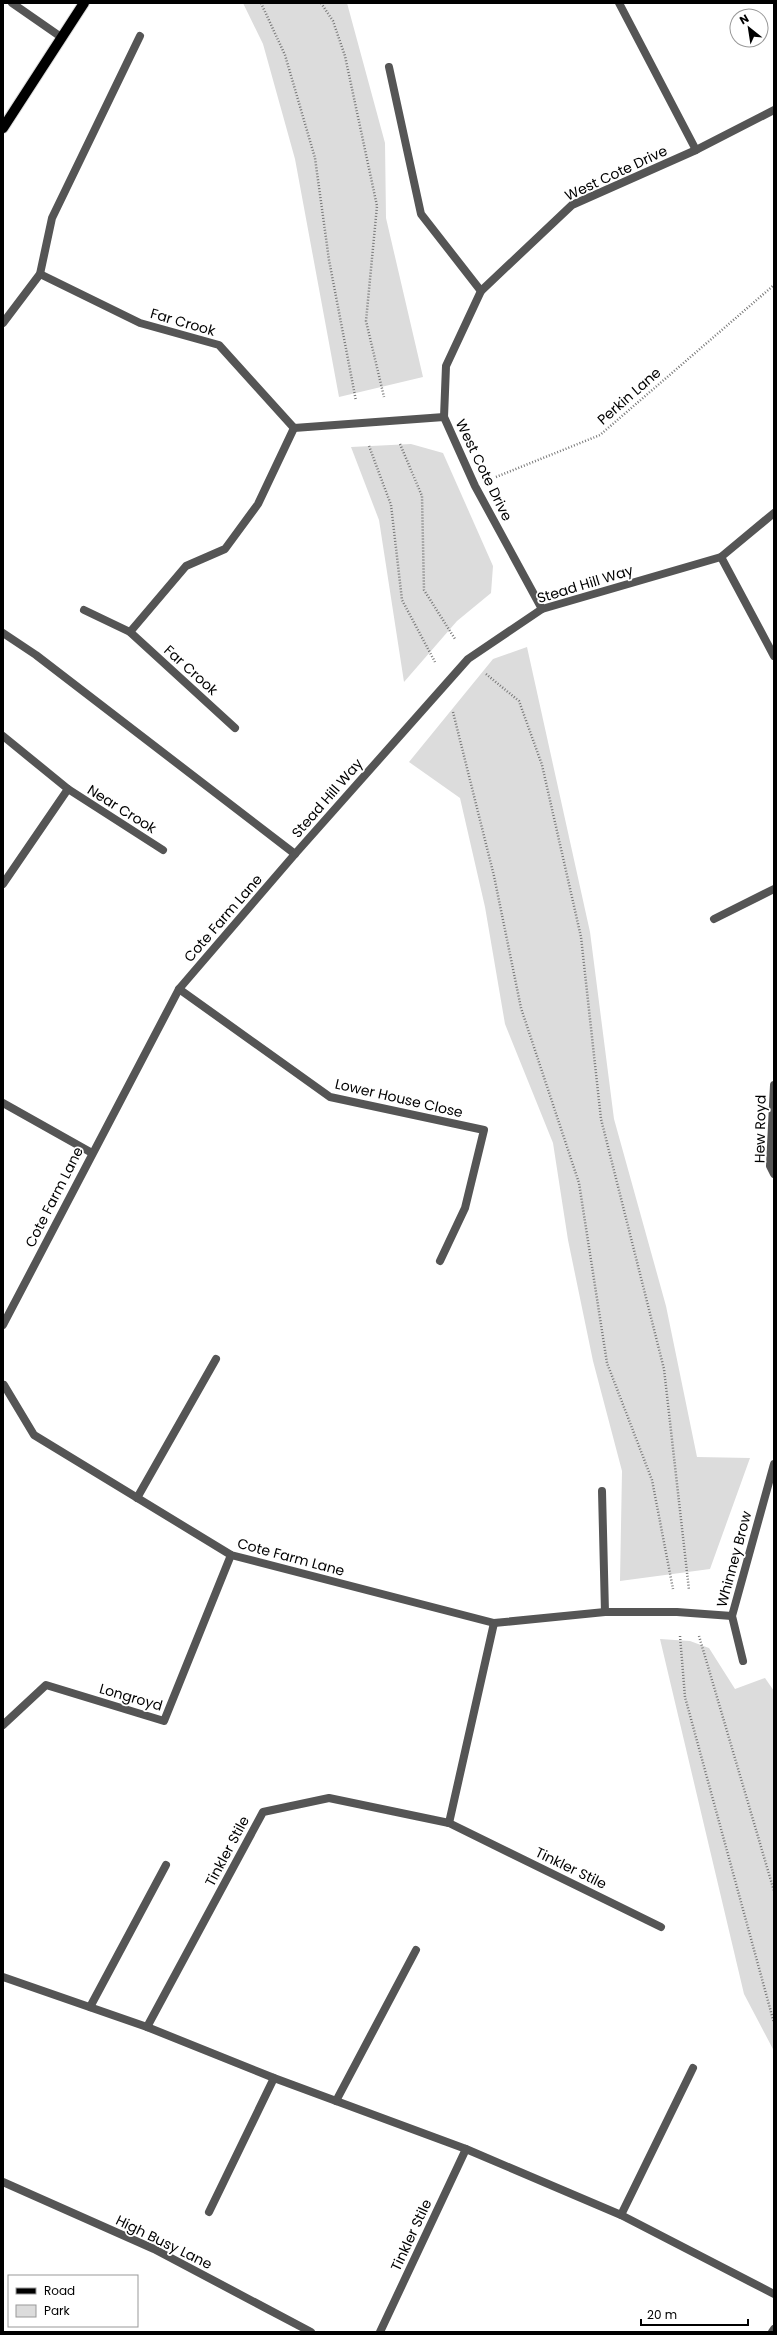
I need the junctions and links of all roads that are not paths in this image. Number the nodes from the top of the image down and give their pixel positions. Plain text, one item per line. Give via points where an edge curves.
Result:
1 (12, 3) edge
2 (84, 3) edge
3 (619, 3) edge
4 (140, 36) dead end
5 (61, 37) junction
6 (389, 67) dead end
7 (774, 110) edge
8 (3, 128) edge
9 (696, 150) junction
10 (40, 274) junction
11 (481, 290) junction
12 (3, 323) edge
13 (444, 417) junction
14 (294, 428) junction
15 (774, 513) edge
16 (721, 557) junction
17 (542, 609) junction
18 (84, 610) dead end
19 (130, 632) junction
20 (3, 633) edge
21 (774, 656) edge
22 (235, 728) dead end
23 (3, 736) edge
24 (68, 789) junction
25 (163, 850) dead end
26 (295, 854) junction
27 (3, 884) edge
28 (774, 889) edge
29 (714, 919) dead end
30 (179, 989) junction
31 (774, 1085) edge
32 (3, 1103) edge
33 (92, 1153) junction
34 (774, 1174) edge
35 (440, 1261) dead end
36 (3, 1325) edge
37 (216, 1359) dead end
38 (3, 1384) edge
39 (774, 1464) edge
40 (602, 1491) dead end
41 (137, 1498) junction
42 (231, 1555) junction
43 (605, 1612) junction
44 (732, 1616) junction
45 (494, 1623) junction
46 (743, 1661) dead end
47 (3, 1725) edge
48 (449, 1823) junction
49 (166, 1865) dead end
50 (661, 1927) dead end
51 (416, 1950) dead end
52 (3, 1978) edge
53 (90, 2007) junction
54 (147, 2027) junction
55 (693, 2068) dead end
56 (274, 2078) junction
57 (336, 2101) junction
58 (466, 2150) junction
59 (3, 2182) edge
60 (209, 2212) dead end
61 (621, 2215) junction
62 (774, 2294) edge
63 (774, 2329) edge
64 (311, 2332) edge
65 (380, 2332) edge
66 (772, 2332) edge

1 - 5 street
2 - 5 main road
3 - 9 street
4 - 10 street via 52,218
5 - 8 main road
6 - 11 street via 421,214
7 - 9 street, West Cote Drive
9 - 11 street, West Cote Drive via 572,205
10 - 12 street
10 - 14 street, Far Crook via 140,323 219,345
11 - 13 street, West Cote Drive via 446,366
13 - 14 street
13 - 17 street, West Cote Drive via 474,486
14 - 19 street via 258,504 225,549 186,566
15 - 16 street, Stead Hill Way
16 - 17 street, Stead Hill Way
16 - 21 street
17 - 26 street, Stead Hill Way via 468,659
18 - 19 street, Far Crook
19 - 22 street, Far Crook
20 - 26 street via 36,655
23 - 24 street, Near Crook
24 - 25 street, Near Crook
24 - 27 street, Near Crook
26 - 30 street, Cote Farm Lane
28 - 29 street
30 - 33 street, Cote Farm Lane
30 - 35 street, Lower House Close via 330,1097 484,1130 465,1208
31 - 34 street, Hew Royd via 770,1166
32 - 33 street
33 - 36 street, Cote Farm Lane
37 - 41 street
38 - 41 street, Cote Farm Lane via 34,1435
39 - 44 street, Whinney Brow
40 - 43 street
41 - 42 street, Cote Farm Lane
42 - 45 street, Cote Farm Lane
42 - 47 street, Longroyd via 164,1721 46,1685
43 - 44 street, Cote Farm Lane via 677,1612
43 - 45 street, Cote Farm Lane
44 - 46 street, Whinney Brow
45 - 48 street
48 - 50 street, Tinkler Stile
48 - 54 street, Tinkler Stile via 329,1798 263,1812
49 - 53 street
51 - 57 street
52 - 53 street
53 - 54 street
54 - 56 street
55 - 61 street
56 - 57 street
56 - 60 street
57 - 58 street
58 - 61 street
58 - 65 street, Tinkler Stile
59 - 64 street, High Busy Lane via 154,2249
61 - 62 street
63 - 66 street

